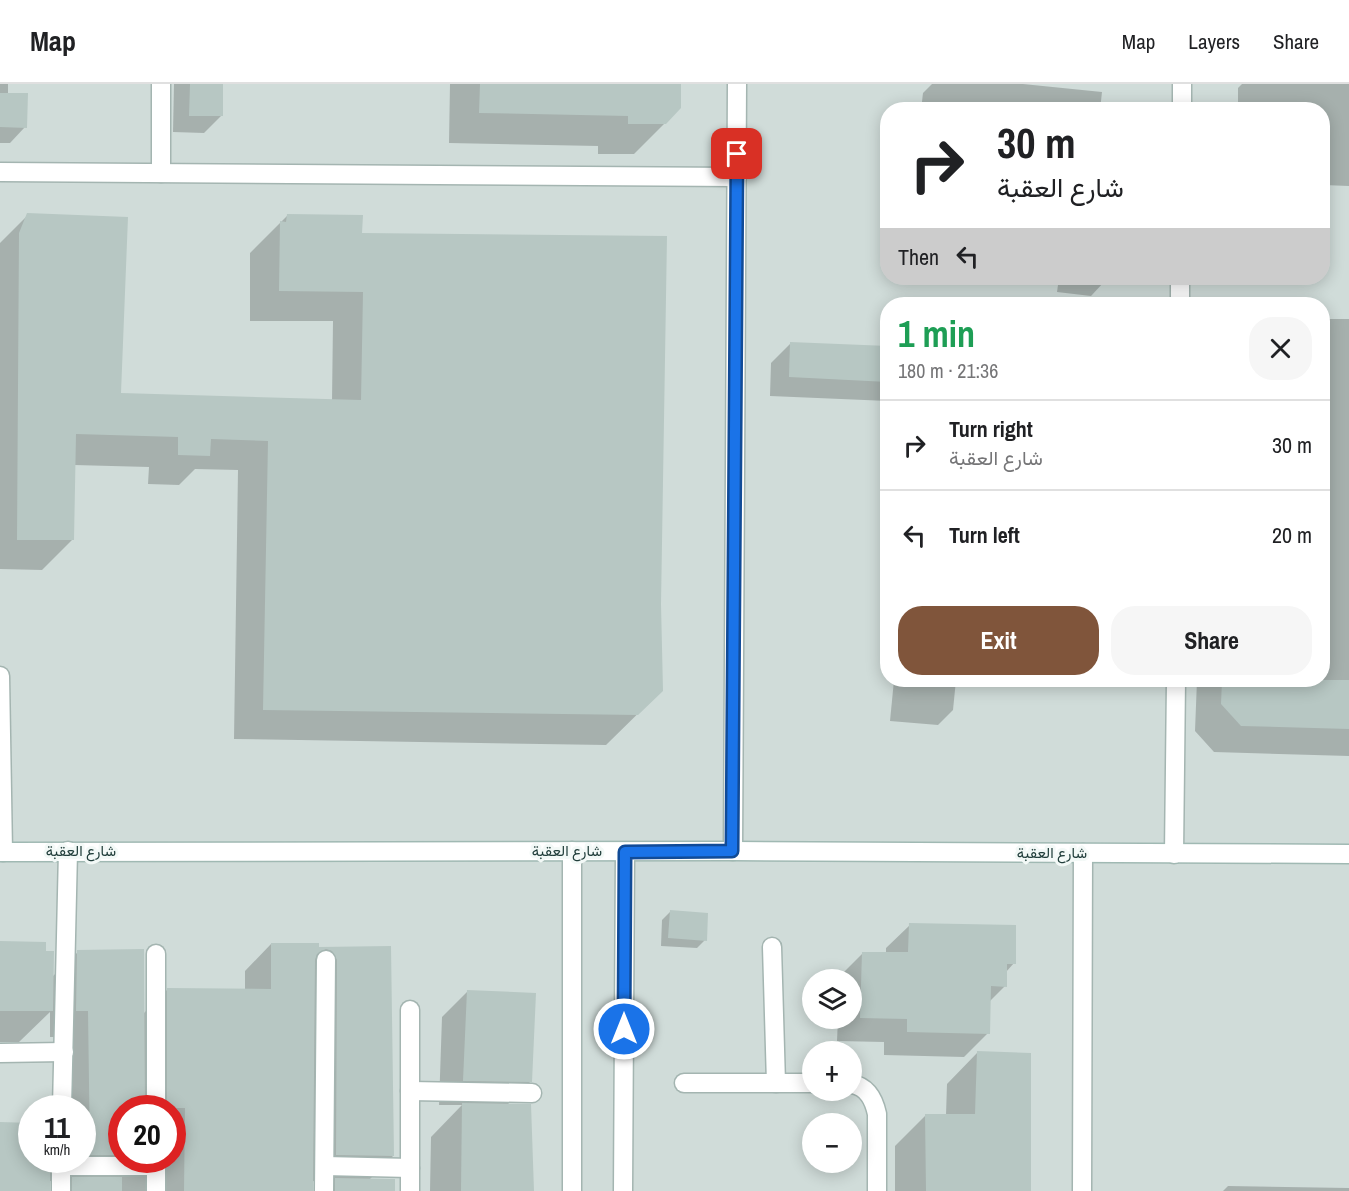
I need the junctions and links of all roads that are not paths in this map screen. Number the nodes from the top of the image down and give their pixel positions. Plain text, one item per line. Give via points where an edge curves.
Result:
1 (160, 84) edge
2 (737, 84) edge
3 (1182, 84) edge
4 (1182, 102) edge
5 (0, 172) edge
6 (161, 173) junction
7 (737, 177) junction
8 (0, 676) edge
9 (1176, 687) edge
10 (68, 851) junction
11 (572, 851) junction
12 (732, 851) junction
13 (1, 852) edge
14 (625, 852) junction
15 (1083, 853) junction
16 (1174, 854) junction
17 (1349, 854) edge
18 (772, 947) dead end
19 (156, 954) dead end
20 (326, 960) dead end
21 (410, 1010) dead end
22 (64, 1052) junction
23 (0, 1053) edge
24 (684, 1083) dead end
25 (776, 1083) junction
26 (802, 1083) edge
27 (862, 1088) edge
28 (410, 1091) junction
29 (532, 1093) dead end
30 (62, 1095) edge
31 (156, 1095) edge
32 (325, 1166) junction
33 (410, 1168) junction
34 (61, 1173) edge
35 (156, 1173) edge
36 (60, 1191) edge
37 (156, 1191) edge
38 (324, 1191) edge
39 (410, 1191) edge
40 (572, 1191) edge
41 (623, 1191) edge
42 (877, 1191) edge
43 (1082, 1191) edge

1 - 6 street
2 - 7 street
3 - 4 street
5 - 6 street
6 - 7 street
7 - 12 street
8 - 13 street
9 - 16 street
10 - 11 street, شارع العقبة
10 - 13 street, شارع العقبة
10 - 22 street
11 - 14 street, شارع العقبة
11 - 40 street
12 - 14 street, شارع العقبة
12 - 15 street, شارع العقبة
14 - 41 street
15 - 16 street, شارع العقبة
15 - 43 street
16 - 17 street, شارع العقبة
18 - 25 street
19 - 31 street
20 - 32 street
21 - 28 street
22 - 23 street
22 - 30 street
24 - 25 street
25 - 26 street
27 - 42 street via 874,1102 877,1114
28 - 29 street
28 - 33 street
32 - 33 street
32 - 38 street
33 - 39 street
34 - 36 street
35 - 37 street

